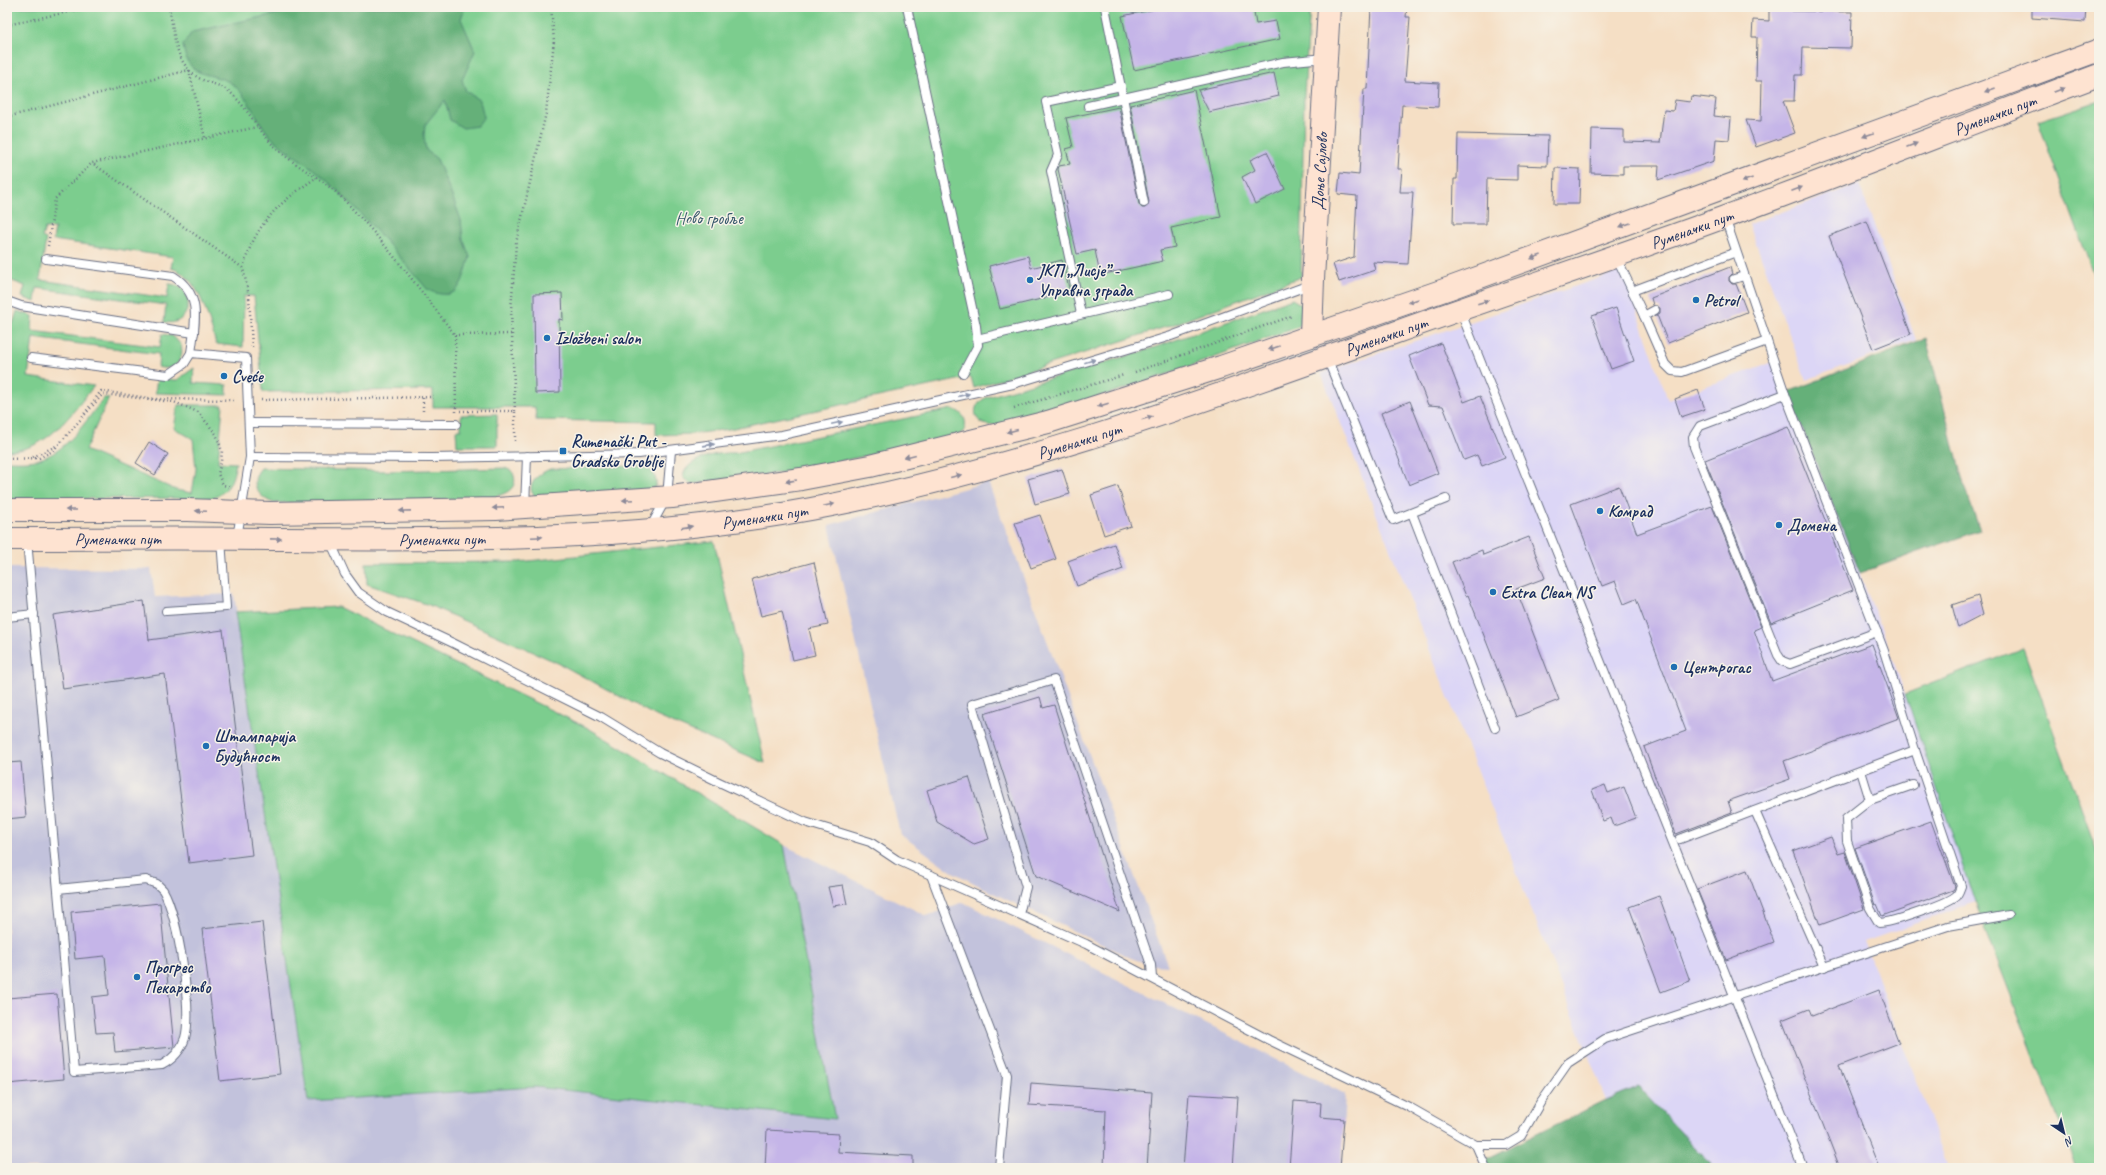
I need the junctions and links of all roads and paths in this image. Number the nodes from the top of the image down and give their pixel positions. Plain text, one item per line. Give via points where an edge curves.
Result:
1 (91, 7) edge
2 (169, 7) edge
3 (551, 7) edge
4 (907, 7) edge
5 (1105, 7) edge
6 (1330, 7) edge
7 (7, 25) edge
8 (2099, 50) edge
9 (1326, 58) junction
10 (189, 70) junction
11 (2099, 75) edge
12 (1121, 86) junction
13 (1123, 98) junction
14 (1088, 106) dead end
15 (7, 117) edge
16 (257, 127) junction
17 (205, 138) junction
18 (92, 162) junction
19 (317, 177) junction
20 (1144, 203) dead end
21 (1724, 217) junction
22 (1736, 252) junction
23 (1616, 255) junction
24 (46, 259) joint
25 (243, 268) junction
26 (1744, 276) junction
27 (1734, 279) dead end
28 (1313, 284) junction
29 (1632, 291) junction
30 (1169, 294) dead end
31 (7, 301) edge
32 (1459, 309) junction
33 (1312, 310) junction
34 (1656, 310) dead end
35 (1081, 314) junction
36 (1644, 316) junction
37 (194, 333) junction
38 (512, 334) junction
39 (455, 335) junction
40 (1311, 336) junction
41 (977, 339) junction
42 (1767, 341) junction
43 (252, 348) dead end
44 (192, 353) junction
45 (1327, 357) junction
46 (31, 358) dead end
47 (1133, 372) dead end
48 (963, 373) dead end
49 (1125, 375) dead end
50 (1785, 394) junction
51 (423, 397) junction
52 (434, 397) dead end
53 (247, 400) junction
54 (1008, 410) dead end
55 (430, 411) dead end
56 (449, 411) dead end
57 (456, 411) junction
58 (515, 411) junction
59 (249, 423) junction
60 (456, 424) dead end
61 (523, 445) dead end
62 (671, 451) junction
63 (526, 456) junction
64 (250, 457) junction
65 (7, 458) edge
66 (244, 490) junction
67 (667, 497) junction
68 (1446, 499) dead end
69 (525, 507) junction
70 (7, 510) edge
71 (240, 512) junction
72 (1412, 513) junction
73 (648, 531) junction
74 (17, 539) edge
75 (229, 539) junction
76 (330, 540) junction
77 (166, 611) dead end
78 (34, 614) junction
79 (7, 617) edge
80 (1877, 632) junction
81 (1495, 728) dead end
82 (1915, 750) junction
83 (1861, 771) junction
84 (1913, 785) dead end
85 (1870, 800) junction
86 (1755, 810) junction
87 (1680, 839) dead end
88 (931, 875) junction
89 (58, 889) junction
90 (1019, 914) junction
91 (2009, 915) dead end
92 (1824, 967) junction
93 (1152, 978) junction
94 (1733, 998) junction
95 (1476, 1145) junction
96 (999, 1168) edge
97 (1486, 1168) edge
98 (1803, 1168) edge

1 - 7 path
2 - 10 path via 180,56
3 - 38 path via 554,41 546,113 516,243 511,310
4 - 41 lane
5 - 12 lane
6 - 9 main road, Доње Сајлово
8 -> 40 main road, Руменачки пут via 1572,244
9 - 13 lane via 1283,62
9 - 28 main road, Доње Сајлово
10 - 15 path
10 - 16 path via 202,81 221,85 232,93
10 - 17 path
21 -> 11 main road, Руменачки пут
12 - 13 lane
12 - 35 lane via 1046,102 1058,155 1051,171
13 - 14 lane
13 - 20 lane
16 - 17 path
16 - 19 path via 277,150
17 - 18 path
18 - 24 path via 55,199
18 - 25 path
19 - 25 path via 289,196 262,224 248,249
19 - 39 path via 338,195 391,253
21 - 22 lane
21 - 23 main road, Руменачки пут
22 - 26 lane
22 - 29 lane
23 - 29 lane
32 -> 23 main road, Руменачки пут
24 - 37 lane via 173,276 184,284 194,302
25 - 43 path via 249,296
26 - 27 lane
26 - 42 lane
28 - 33 main road, Доње Сајлово
62 -> 28 lane via 782,435 1013,384 1171,336
29 - 36 lane
30 - 35 lane
31 - 37 lane via 21,306
32 - 45 main road, Руменачки пут
32 - 94 lane
33 - 40 main road, Доње Сајлово
33 - 47 path
34 - 36 lane
35 - 41 lane
36 - 42 lane via 1665,364 1672,371 1682,372
37 - 44 lane
38 - 39 path
38 - 58 path
39 - 57 path
40 -> 67 main road, Руменачки пут via 1131,396 983,439 863,468 725,491
41 - 48 lane via 978,345
42 - 50 lane
44 - 46 lane via 184,364 168,375
44 - 53 lane via 246,358
45 - 72 lane via 1393,520
73 -> 45 main road, Руменачки пут via 811,509 983,469 1127,425
49 - 54 path
50 - 80 lane
50 - 80 lane via 1700,426 1693,437 1694,447 1782,661 1790,664
51 - 52 path
51 - 53 path
51 - 55 path via 423,411
53 - 59 lane
53 - 65 path via 155,399 101,391 54,448 33,457
56 - 57 path
57 - 58 path
58 - 61 path via 515,445
59 - 60 lane
59 - 64 lane
62 - 63 lane
62 - 67 lane
63 - 64 lane
63 - 69 lane
64 - 66 lane
65 - 66 path via 39,458 53,451 103,394 174,402 198,412 216,434 222,451 218,474 223,485
66 - 71 lane
67 -> 69 main road, Руменачки пут
67 - 73 lane
68 - 72 lane
69 -> 71 main road, Руменачки пут
71 -> 70 main road, Руменачки пут
71 - 75 lane
72 - 81 lane
76 -> 73 main road, Руменачки пут via 499,540
74 - 75 main road, Руменачки пут
74 - 78 lane
75 -> 76 main road, Руменачки пут
75 - 77 lane via 226,607
76 - 88 lane via 345,574 358,592 387,612 601,717 660,753 719,782 805,822 870,842 897,860
78 - 79 lane
78 - 89 lane
80 - 82 lane
82 - 83 lane
82 - 85 lane via 1961,886 1957,894 1949,900 1894,921 1879,923 1870,908 1846,841 1846,819
83 - 85 lane
83 - 86 lane
84 - 85 lane
86 - 87 lane
86 - 92 lane
88 - 90 lane
88 - 96 lane via 1007,1075
89 - 89 lane via 74,1072 162,1065 168,1062 182,1046 187,1032 186,981 179,939 163,890 153,882 142,880
90 - 93 lane via 1086,944
90 - 93 lane via 1026,887 972,704 1054,680 1151,965
91 - 92 lane via 1948,926
92 - 94 lane
93 - 95 lane via 1269,1040 1409,1107
94 - 95 lane via 1605,1039 1568,1063 1520,1136 1506,1145
94 - 98 lane
95 - 97 lane

